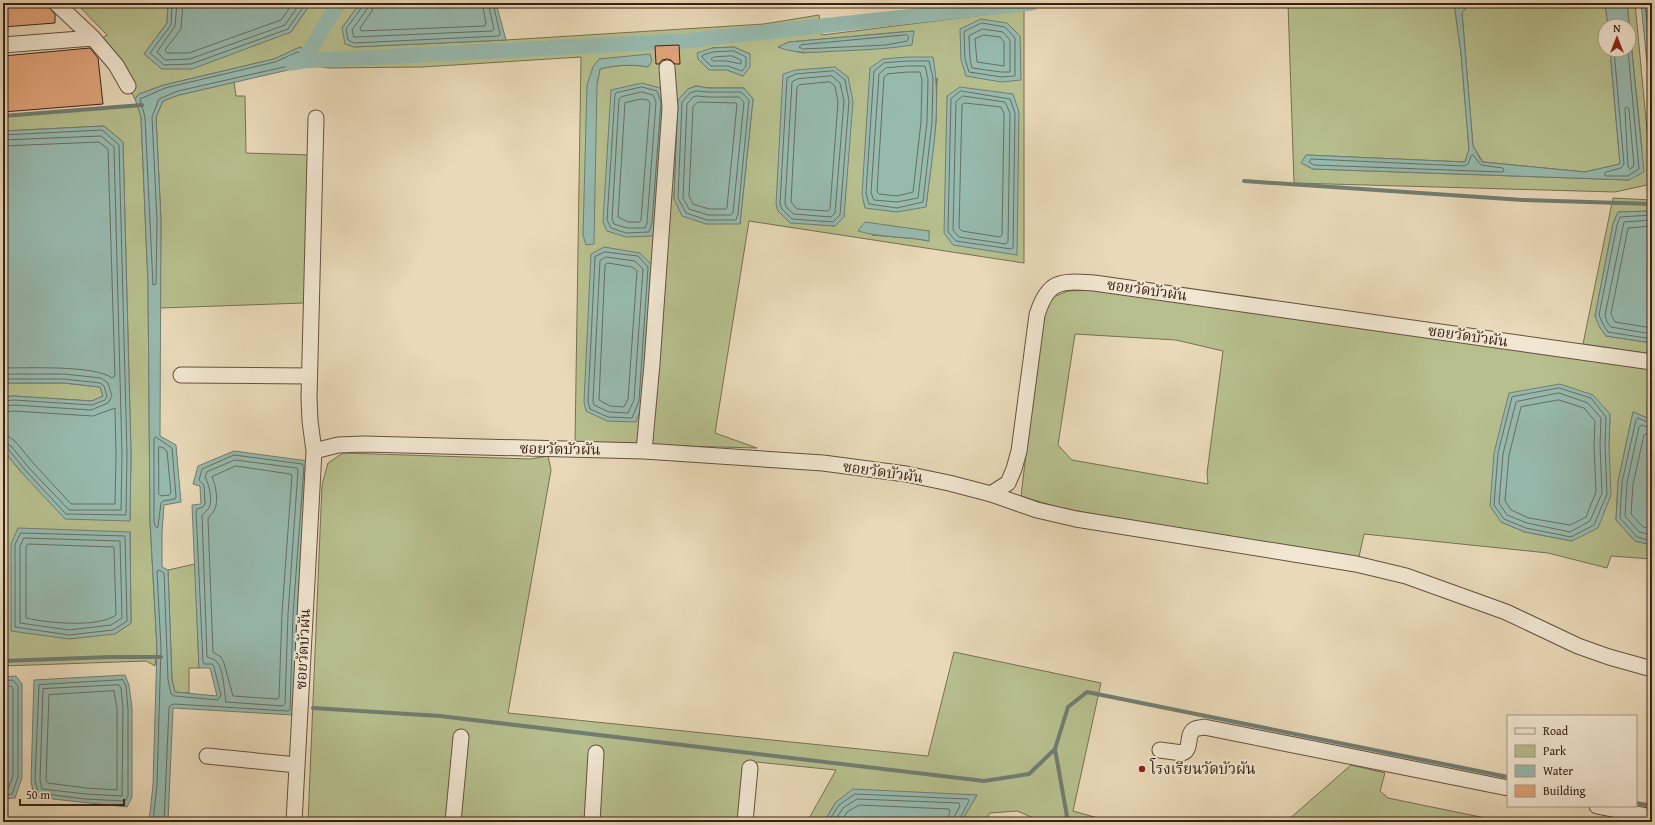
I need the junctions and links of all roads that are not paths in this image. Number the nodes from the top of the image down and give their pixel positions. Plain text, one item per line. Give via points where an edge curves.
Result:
1 (56, 3) edge
2 (93, 38) junction
3 (3, 45) edge
4 (667, 68) dead end
5 (128, 86) dead end
6 (316, 118) dead end
7 (1652, 362) edge
8 (181, 375) dead end
9 (309, 376) junction
10 (314, 451) junction
11 (644, 451) junction
12 (990, 494) junction
13 (1652, 669) edge
14 (461, 737) dead end
15 (1160, 750) dead end
16 (596, 753) dead end
17 (207, 756) dead end
18 (297, 765) junction
19 (750, 768) dead end
20 (1507, 788) edge
21 (1602, 807) edge
22 (1652, 817) edge
23 (294, 822) edge
24 (453, 822) edge
25 (592, 822) edge
26 (746, 822) edge

1 - 2 street
2 - 3 street
2 - 5 street via 116,65
4 - 11 street via 670,108
6 - 9 street
7 - 12 street, ซอยวัดบัวผัน via 1072,281 1048,290 1042,300 1037,315 1019,451 1008,483
8 - 9 street
9 - 10 street
10 - 11 street, ซอยวัดบัวผัน via 338,445 364,444
10 - 18 street, ซอยวัดบัวผัน
11 - 12 street, ซอยวัดบัวผัน via 823,463 906,474
12 - 13 street via 1037,510 1076,519 1356,564 1406,576 1506,612 1578,646
14 - 24 street
15 - 20 street via 1185,752 1194,729 1204,727
16 - 25 street
17 - 18 street
18 - 23 street, ซอยวัดบัวผัน
19 - 26 street
21 - 22 street

